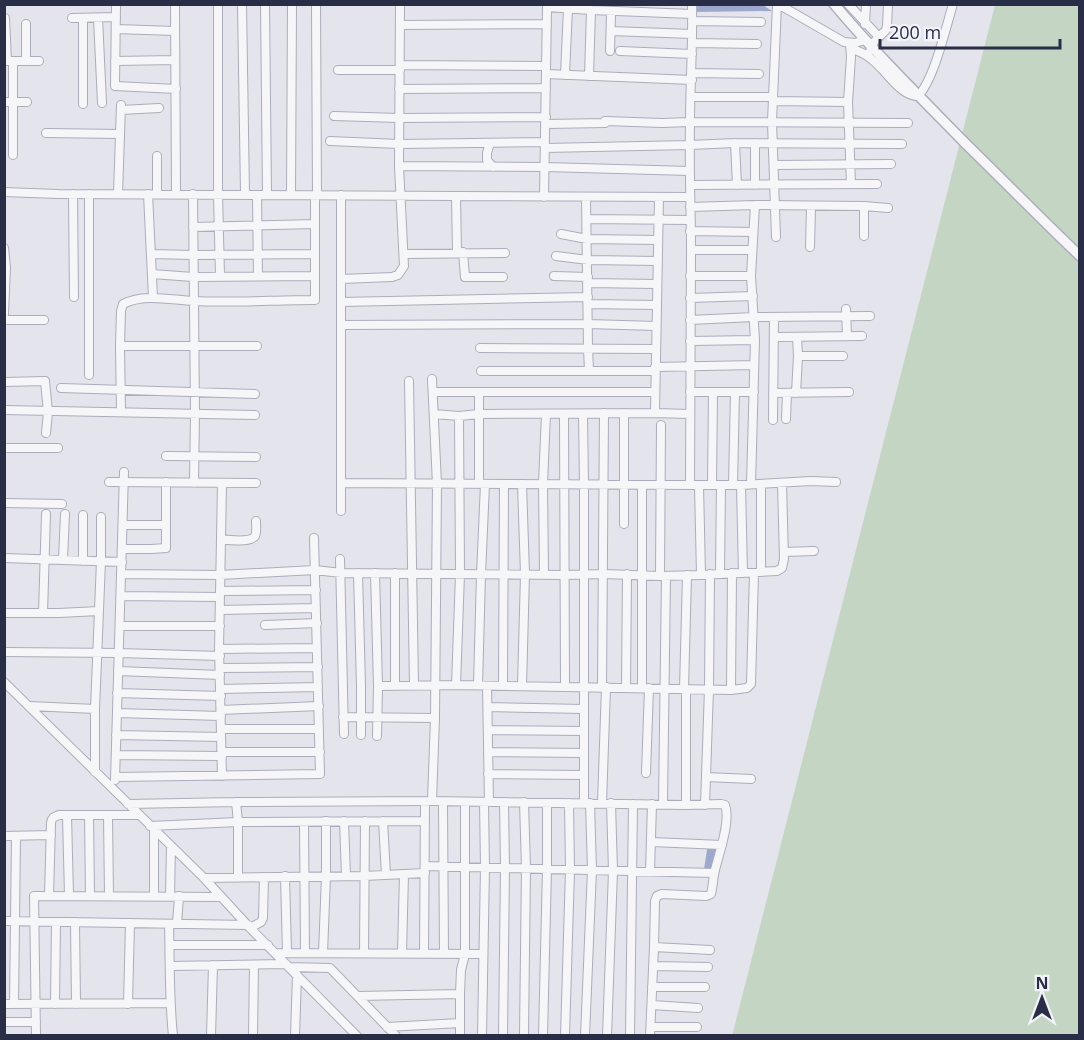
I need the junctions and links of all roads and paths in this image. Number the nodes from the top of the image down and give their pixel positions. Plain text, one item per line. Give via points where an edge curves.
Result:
1 (116, 4) edge
2 (175, 4) edge
3 (218, 4) edge
4 (242, 4) edge
5 (265, 4) edge
6 (292, 4) edge
7 (316, 4) edge
8 (400, 4) edge
9 (692, 4) edge
10 (778, 4) edge
11 (834, 4) edge
12 (848, 4) edge
13 (866, 4) edge
14 (888, 4) edge
15 (953, 4) edge
16 (568, 8) junction
17 (591, 10) junction
18 (611, 15) dead end
19 (692, 17) junction
20 (5, 18) edge
21 (72, 18) dead end
22 (83, 18) junction
23 (98, 18) junction
24 (116, 18) junction
25 (761, 22) dead end
26 (26, 24) dead end
27 (547, 24) junction
28 (865, 24) junction
29 (400, 25) junction
30 (116, 29) junction
31 (175, 31) junction
32 (611, 31) junction
33 (879, 37) junction
34 (692, 39) junction
35 (757, 44) dead end
36 (850, 46) junction
37 (868, 48) junction
38 (610, 51) dead end
39 (620, 51) dead end
40 (692, 54) junction
41 (175, 60) junction
42 (8, 61) edge
43 (26, 61) junction
44 (39, 61) dead end
45 (116, 61) junction
46 (400, 68) junction
47 (338, 70) dead end
48 (546, 70) junction
49 (759, 74) dead end
50 (565, 75) junction
51 (589, 76) junction
52 (692, 76) junction
53 (546, 88) junction
54 (176, 89) junction
55 (399, 89) junction
56 (918, 96) junction
57 (692, 97) junction
58 (773, 99) junction
59 (9, 102) edge
60 (27, 102) dead end
61 (849, 102) junction
62 (102, 103) dead end
63 (83, 104) dead end
64 (159, 108) dead end
65 (334, 116) dead end
66 (399, 118) junction
67 (546, 121) junction
68 (690, 122) junction
69 (772, 122) junction
70 (849, 123) junction
71 (908, 123) dead end
72 (46, 133) dead end
73 (120, 134) junction
74 (330, 141) dead end
75 (489, 143) junction
76 (735, 143) junction
77 (755, 143) junction
78 (773, 143) junction
79 (850, 143) junction
80 (399, 144) junction
81 (902, 144) dead end
82 (545, 145) junction
83 (690, 145) junction
84 (13, 155) dead end
85 (156, 156) dead end
86 (850, 164) junction
87 (891, 164) dead end
88 (774, 165) junction
89 (399, 166) junction
90 (493, 167) junction
91 (545, 167) junction
92 (690, 171) junction
93 (755, 184) junction
94 (775, 184) junction
95 (851, 184) junction
96 (877, 184) dead end
97 (690, 185) junction
98 (736, 185) junction
99 (4, 192) edge
100 (73, 194) junction
101 (89, 194) junction
102 (118, 194) junction
103 (153, 194) junction
104 (176, 194) junction
105 (193, 194) junction
106 (218, 194) junction
107 (245, 194) junction
108 (257, 195) junction
109 (267, 195) junction
110 (291, 195) junction
111 (316, 195) junction
112 (341, 195) junction
113 (400, 195) junction
114 (456, 196) junction
115 (544, 196) junction
116 (586, 197) junction
117 (659, 197) junction
118 (690, 197) junction
119 (755, 206) junction
120 (776, 206) junction
121 (864, 206) junction
122 (690, 207) junction
123 (811, 207) junction
124 (888, 208) dead end
125 (587, 219) junction
126 (658, 219) junction
127 (690, 220) junction
128 (315, 224) junction
129 (219, 226) junction
130 (257, 226) junction
131 (193, 227) junction
132 (690, 231) junction
133 (753, 232) junction
134 (561, 234) dead end
135 (864, 236) dead end
136 (776, 237) dead end
137 (587, 239) junction
138 (658, 240) junction
139 (810, 247) dead end
140 (4, 248) edge
141 (691, 250) junction
142 (752, 250) junction
143 (460, 253) junction
144 (505, 253) dead end
145 (151, 254) junction
146 (315, 254) junction
147 (404, 254) junction
148 (193, 255) junction
149 (219, 255) junction
150 (257, 255) junction
151 (556, 256) dead end
152 (1080, 256) edge
153 (588, 260) junction
154 (657, 261) junction
155 (152, 274) junction
156 (193, 276) junction
157 (220, 276) junction
158 (258, 276) junction
159 (315, 276) junction
160 (554, 276) dead end
161 (690, 276) junction
162 (752, 276) junction
163 (503, 277) dead end
164 (341, 279) junction
165 (588, 280) junction
166 (657, 284) junction
167 (753, 296) junction
168 (74, 297) dead end
169 (153, 298) junction
170 (690, 298) junction
171 (5, 300) edge
172 (194, 301) junction
173 (588, 301) junction
174 (341, 302) junction
175 (657, 305) junction
176 (846, 312) junction
177 (4, 314) edge
178 (870, 316) dead end
179 (754, 317) junction
180 (774, 317) junction
181 (4, 320) edge
182 (44, 320) dead end
183 (690, 320) junction
184 (588, 324) junction
185 (341, 325) junction
186 (656, 326) junction
187 (775, 336) junction
188 (847, 336) junction
189 (862, 336) dead end
190 (796, 337) junction
191 (754, 340) junction
192 (690, 341) junction
193 (120, 346) junction
194 (194, 346) junction
195 (257, 346) dead end
196 (480, 348) dead end
197 (588, 348) junction
198 (656, 349) junction
199 (798, 356) junction
200 (843, 356) dead end
201 (754, 365) junction
202 (691, 366) junction
203 (655, 369) junction
204 (481, 371) dead end
205 (589, 371) junction
206 (89, 375) dead end
207 (432, 379) dead end
208 (409, 381) dead end
209 (4, 382) edge
210 (62, 388) dead end
211 (120, 390) junction
212 (194, 391) junction
213 (433, 392) junction
214 (655, 392) junction
215 (690, 392) junction
216 (713, 392) junction
217 (735, 392) junction
218 (754, 392) junction
219 (479, 393) junction
220 (773, 393) junction
221 (787, 393) junction
222 (796, 393) junction
223 (849, 393) dead end
224 (255, 394) dead end
225 (4, 410) edge
226 (48, 412) junction
227 (121, 412) junction
228 (195, 413) junction
229 (604, 413) junction
230 (624, 413) junction
231 (654, 413) junction
232 (434, 414) junction
233 (479, 414) junction
234 (546, 414) junction
235 (564, 414) junction
236 (583, 414) junction
237 (690, 414) junction
238 (255, 415) dead end
239 (459, 416) junction
240 (773, 420) dead end
241 (786, 420) dead end
242 (661, 426) dead end
243 (46, 434) dead end
244 (4, 448) edge
245 (58, 448) dead end
246 (166, 456) dead end
247 (194, 456) junction
248 (256, 457) dead end
249 (124, 472) dead end
250 (109, 482) dead end
251 (124, 482) junction
252 (166, 482) junction
253 (836, 482) dead end
254 (194, 483) junction
255 (222, 483) junction
256 (256, 483) dead end
257 (341, 483) junction
258 (782, 483) junction
259 (411, 484) junction
260 (437, 484) junction
261 (459, 484) junction
262 (482, 484) junction
263 (504, 484) junction
264 (522, 484) junction
265 (543, 484) junction
266 (564, 484) junction
267 (751, 484) junction
268 (761, 484) junction
269 (584, 485) junction
270 (604, 485) junction
271 (624, 485) junction
272 (642, 485) junction
273 (660, 485) junction
274 (690, 485) junction
275 (699, 485) junction
276 (716, 485) junction
277 (737, 485) junction
278 (4, 503) edge
279 (62, 504) dead end
280 (341, 511) dead end
281 (46, 514) dead end
282 (65, 514) dead end
283 (83, 515) dead end
284 (101, 517) dead end
285 (256, 521) dead end
286 (624, 524) dead end
287 (123, 525) junction
288 (166, 525) junction
289 (314, 538) dead end
290 (221, 539) junction
291 (122, 549) junction
292 (814, 551) dead end
293 (784, 552) junction
294 (4, 558) edge
295 (340, 559) dead end
296 (45, 560) junction
297 (63, 560) junction
298 (83, 561) junction
299 (101, 561) junction
300 (122, 562) junction
301 (315, 570) junction
302 (341, 573) junction
303 (358, 573) junction
304 (375, 573) junction
305 (395, 573) junction
306 (413, 573) junction
307 (720, 573) junction
308 (732, 573) junction
309 (743, 573) junction
310 (757, 573) junction
311 (121, 574) junction
312 (436, 574) junction
313 (460, 574) junction
314 (481, 574) junction
315 (504, 574) junction
316 (525, 574) junction
317 (544, 574) junction
318 (584, 574) junction
319 (604, 574) junction
320 (627, 574) junction
321 (220, 575) junction
322 (565, 575) junction
323 (643, 575) junction
324 (687, 575) junction
325 (705, 575) junction
326 (663, 576) junction
327 (316, 590) junction
328 (220, 594) junction
329 (121, 596) junction
330 (316, 608) junction
331 (220, 610) junction
332 (99, 611) junction
333 (4, 613) edge
334 (43, 613) junction
335 (317, 623) junction
336 (265, 625) dead end
337 (120, 626) junction
338 (220, 626) junction
339 (317, 648) junction
340 (4, 652) edge
341 (220, 652) junction
342 (97, 653) junction
343 (119, 653) junction
344 (318, 667) junction
345 (118, 671) junction
346 (220, 672) junction
347 (4, 682) edge
348 (414, 685) junction
349 (434, 685) junction
350 (456, 685) junction
351 (483, 685) junction
352 (378, 686) junction
353 (395, 686) junction
354 (503, 686) junction
355 (522, 686) junction
356 (318, 687) junction
357 (565, 687) junction
358 (584, 687) junction
359 (604, 687) junction
360 (626, 688) junction
361 (646, 688) junction
362 (665, 688) junction
363 (685, 689) junction
364 (710, 689) junction
365 (731, 690) junction
366 (220, 692) junction
367 (117, 693) junction
368 (29, 706) junction
369 (319, 706) junction
370 (488, 707) junction
371 (94, 709) junction
372 (584, 709) junction
373 (117, 713) junction
374 (221, 713) junction
375 (343, 717) junction
376 (361, 717) junction
377 (378, 717) junction
378 (435, 718) junction
379 (319, 729) junction
380 (488, 730) junction
381 (584, 730) junction
382 (221, 733) junction
383 (344, 734) dead end
384 (116, 735) junction
385 (361, 735) dead end
386 (377, 736) dead end
387 (320, 752) junction
388 (488, 752) junction
389 (584, 753) junction
390 (222, 754) junction
391 (116, 755) junction
392 (95, 772) junction
393 (646, 773) dead end
394 (488, 774) junction
395 (584, 775) junction
396 (222, 776) junction
397 (115, 777) junction
398 (706, 777) junction
399 (751, 779) dead end
400 (114, 791) junction
401 (236, 802) junction
402 (428, 802) junction
403 (443, 802) junction
404 (465, 802) junction
405 (486, 802) junction
406 (504, 802) junction
407 (524, 802) junction
408 (547, 803) junction
409 (569, 803) junction
410 (587, 803) junction
411 (607, 803) junction
412 (128, 804) junction
413 (633, 804) junction
414 (652, 804) junction
415 (663, 804) junction
416 (686, 805) junction
417 (705, 805) junction
418 (67, 815) junction
419 (89, 815) junction
420 (108, 815) junction
421 (139, 815) junction
422 (326, 821) junction
423 (344, 821) junction
424 (365, 821) junction
425 (383, 821) junction
426 (426, 821) junction
427 (238, 822) junction
428 (304, 822) junction
429 (152, 828) junction
430 (51, 835) junction
431 (4, 836) edge
432 (16, 836) junction
433 (651, 842) junction
434 (722, 845) junction
435 (171, 846) junction
436 (443, 866) junction
437 (464, 866) junction
438 (484, 867) junction
439 (505, 867) junction
440 (526, 868) junction
441 (547, 869) junction
442 (425, 870) junction
443 (570, 870) junction
444 (592, 870) junction
445 (613, 871) junction
446 (632, 871) junction
447 (650, 871) junction
448 (714, 873) junction
449 (404, 874) junction
450 (386, 875) junction
451 (285, 876) junction
452 (305, 876) junction
453 (326, 876) junction
454 (346, 876) junction
455 (364, 876) junction
456 (237, 877) junction
457 (264, 877) junction
458 (204, 878) junction
459 (49, 896) junction
460 (69, 896) junction
461 (90, 896) junction
462 (109, 896) junction
463 (154, 896) junction
464 (170, 896) junction
465 (179, 896) junction
466 (221, 897) junction
467 (4, 921) edge
468 (15, 921) junction
469 (35, 921) junction
470 (56, 922) junction
471 (75, 922) junction
472 (130, 923) junction
473 (173, 924) junction
474 (249, 927) junction
475 (170, 945) junction
476 (268, 945) junction
477 (654, 947) junction
478 (710, 950) dead end
479 (275, 952) junction
480 (287, 952) junction
481 (305, 953) junction
482 (323, 953) junction
483 (364, 953) junction
484 (402, 953) junction
485 (424, 953) junction
486 (444, 954) junction
487 (465, 954) junction
488 (483, 954) junction
489 (254, 964) junction
490 (213, 965) junction
491 (171, 966) junction
492 (288, 966) junction
493 (653, 966) junction
494 (708, 967) dead end
495 (297, 975) junction
496 (652, 987) junction
497 (705, 987) dead end
498 (460, 994) junction
499 (358, 996) junction
500 (170, 1003) junction
501 (4, 1004) edge
502 (14, 1004) junction
503 (35, 1004) junction
504 (55, 1004) junction
505 (76, 1004) junction
506 (128, 1004) junction
507 (652, 1005) junction
508 (698, 1008) dead end
509 (4, 1022) edge
510 (36, 1022) junction
511 (460, 1023) junction
512 (387, 1027) junction
513 (697, 1027) dead end
514 (650, 1031) edge
515 (36, 1035) edge
516 (173, 1035) edge
517 (211, 1035) edge
518 (254, 1035) edge
519 (295, 1035) edge
520 (357, 1035) edge
521 (396, 1035) edge
522 (460, 1035) edge
523 (482, 1035) edge
524 (503, 1035) edge
525 (524, 1035) edge
526 (543, 1035) edge
527 (565, 1035) edge
528 (585, 1035) edge
529 (608, 1035) edge
530 (630, 1035) edge

1 - 24 street
2 - 31 street
3 - 106 street
4 - 107 street
5 - 109 street
6 - 110 street
7 - 111 street
8 - 29 street
9 - 19 street
10 - 36 street
10 - 58 street
11 - 37 street
12 - 28 street
13 - 28 street
14 - 33 street via 887,26
15 - 56 street via 932,70
16 - 17 street
16 - 27 street via 547,7
16 - 50 street
17 - 19 street
17 - 51 street
18 - 32 street
19 - 25 street
19 - 34 street
20 - 42 street
21 - 22 street
22 - 23 street
22 - 63 street
23 - 24 street
23 - 62 street
24 - 30 street
26 - 43 street
27 - 29 street
27 - 48 street
28 - 33 street
29 - 46 street
30 - 31 street
30 - 45 street
31 - 41 street
32 - 34 street
32 - 38 street
33 - 37 street
34 - 35 street
34 - 40 street
36 - 37 street
36 - 37 street
36 - 61 street
37 - 56 street
39 - 40 street
40 - 52 street
41 - 45 street
41 - 54 street
42 - 43 street
42 - 59 street
43 - 44 street
45 - 54 street via 115,86
46 - 47 street
46 - 48 street
46 - 55 street
48 - 50 street
48 - 53 street
49 - 52 street
50 - 51 street
51 - 52 street
52 - 57 street
53 - 55 street
53 - 67 street
54 - 104 street
55 - 66 street
56 - 152 street
57 - 58 street
57 - 68 street
58 - 61 street
58 - 69 street
59 - 60 street
59 - 84 street
61 - 70 street
64 - 73 street via 121,107
65 - 66 street
66 - 67 street
66 - 80 street
67 - 68 street
67 - 82 street
68 - 69 street
68 - 83 street
69 - 70 street
69 - 78 street
70 - 71 street
70 - 79 street
72 - 73 street
73 - 102 street
74 - 80 street
75 - 80 street
75 - 82 street
75 - 90 street via 487,160
76 - 77 street
76 - 83 street
76 - 98 street
77 - 78 street
77 - 93 street
78 - 79 street
78 - 88 street
79 - 81 street
79 - 86 street
80 - 89 street
82 - 83 street
82 - 91 street
83 - 92 street
85 - 103 street
86 - 87 street
86 - 88 street
86 - 95 street
88 - 94 street
89 - 90 street
89 - 113 street
90 - 91 street
91 - 92 street
91 - 115 street
92 - 97 street
93 - 94 street
93 - 98 street
94 - 95 street
94 - 120 street
95 - 96 street
97 - 98 street
97 - 118 street
99 - 100 street
100 - 101 street
100 - 168 street
101 - 102 street
101 - 206 street
102 - 103 street
103 - 104 street
103 - 145 street
104 - 105 street
105 - 106 street
105 - 131 street
106 - 107 street
106 - 129 street
107 - 108 street
108 - 109 street
108 - 130 street
109 - 110 street
110 - 111 street
111 - 112 street
111 - 128 street
112 - 113 street
112 - 164 street
113 - 114 street
113 - 147 street
114 - 115 street
114 - 143 street
115 - 116 street
116 - 117 street
116 - 125 street
117 - 118 street
117 - 126 street
118 - 122 street
119 - 120 street
119 - 122 street
119 - 133 street
120 - 123 street
120 - 136 street
121 - 123 street
121 - 124 street
121 - 135 street
122 - 127 street
123 - 139 street
125 - 126 street
125 - 137 street
126 - 127 street
126 - 138 street
127 - 132 street
128 - 130 street
128 - 146 street
129 - 130 street
129 - 131 street
129 - 149 street
130 - 150 street
131 - 148 street
132 - 133 street
132 - 141 street
133 - 142 street
134 - 137 street
137 - 138 street
137 - 153 street
138 - 154 street
140 - 171 street
141 - 142 street
141 - 161 street
142 - 162 street
143 - 144 street
143 - 147 street
143 - 163 street via 465,277
145 - 148 street
145 - 155 street
146 - 150 street
146 - 159 street
147 - 164 street via 404,266 398,275
148 - 149 street
148 - 156 street
149 - 150 street
149 - 157 street
150 - 158 street
151 - 153 street
153 - 154 street
153 - 165 street
154 - 166 street
155 - 156 street
155 - 169 street
156 - 157 street
156 - 172 street
157 - 158 street
158 - 159 street
159 - 172 street via 315,300
160 - 165 street
161 - 162 street
161 - 170 street
162 - 167 street
164 - 174 street
165 - 166 street
165 - 173 street
166 - 175 street
167 - 170 street
167 - 179 street
169 - 172 street
169 - 193 street via 123,304
170 - 183 street
171 - 177 street
172 - 194 street
173 - 174 street
173 - 175 street
173 - 184 street
174 - 185 street
175 - 186 street
176 - 178 street
176 - 180 street
176 - 188 street
179 - 180 street
179 - 183 street
179 - 191 street
180 - 187 street
181 - 182 street
183 - 192 street
184 - 185 street
184 - 186 street
184 - 197 street
185 - 257 street
186 - 198 street
187 - 190 street
187 - 220 street
188 - 189 street
188 - 190 street
190 - 199 street
191 - 192 street
191 - 201 street
192 - 202 street
193 - 194 street
193 - 211 street
194 - 195 street
194 - 212 street
196 - 197 street
197 - 198 street
197 - 205 street
198 - 203 street
199 - 200 street
199 - 222 street
201 - 202 street
201 - 218 street
202 - 203 street
202 - 215 street
203 - 205 street
203 - 214 street
204 - 205 street
207 - 213 street
208 - 259 street
209 - 226 street via 45,381
210 - 211 street
211 - 212 street
211 - 227 street
212 - 224 street
212 - 228 street
213 - 219 street
213 - 232 street
214 - 219 street
214 - 231 street
215 - 216 street
215 - 237 street
216 - 217 street
216 - 276 street
217 - 218 street
217 - 277 street
218 - 267 street
219 - 233 street
220 - 221 street
220 - 240 street
221 - 222 street
221 - 241 street
222 - 223 street
225 - 226 street
226 - 227 street
226 - 243 street
227 - 228 street
228 - 238 street
228 - 247 street
229 - 230 street
229 - 236 street
229 - 270 street
230 - 231 street
230 - 271 street
231 - 237 street
232 - 239 street
232 - 260 street
233 - 234 street
233 - 239 street
233 - 262 street
234 - 235 street
234 - 265 street
235 - 236 street
235 - 266 street
236 - 269 street
237 - 274 street
239 - 261 street
242 - 273 street
244 - 245 street
246 - 247 street
247 - 248 street
247 - 254 street
249 - 251 street
250 - 251 street
251 - 252 street
251 - 287 street
252 - 254 street
252 - 288 street
253 - 258 street
254 - 255 street
255 - 256 street
255 - 290 street
257 - 259 street
257 - 280 street
258 - 268 street
258 - 293 street
259 - 260 street
259 - 306 street
260 - 261 street
260 - 312 street
261 - 262 street
261 - 313 street
262 - 263 street
262 - 314 street
263 - 264 street
263 - 315 street
264 - 265 street
264 - 316 street
265 - 266 street
265 - 317 street
266 - 269 street
266 - 322 street
267 - 268 street
267 - 277 street
268 - 310 street
269 - 270 street
269 - 318 street
270 - 271 street
270 - 319 street
271 - 272 street
271 - 286 street
272 - 273 street
272 - 323 street
273 - 274 street
273 - 326 street
274 - 275 street
275 - 276 street
275 - 325 street
276 - 277 street
276 - 307 street
277 - 309 street
278 - 279 street
281 - 296 street
282 - 297 street
283 - 298 street
284 - 299 street
285 - 290 street via 253,538
287 - 288 street
287 - 291 street
288 - 291 street via 166,548
289 - 301 street
290 - 321 street
291 - 300 street
292 - 293 street
293 - 310 street via 781,570
294 - 296 street
295 - 302 street
296 - 297 street
296 - 334 street
297 - 298 street
298 - 299 street
299 - 300 street
299 - 332 street
300 - 311 street
301 - 302 street
301 - 321 street
301 - 327 street
302 - 303 street
302 - 375 street
303 - 304 street
303 - 376 street
304 - 305 street
304 - 352 street
305 - 306 street
305 - 353 street
306 - 312 street
306 - 348 street
307 - 308 street
307 - 325 street
308 - 309 street
308 - 365 street
309 - 310 street
310 - 365 street via 751,684
311 - 321 street
311 - 329 street
312 - 313 street
312 - 349 street
313 - 314 street
313 - 350 street
314 - 315 street
314 - 351 street
315 - 316 street
315 - 354 street
316 - 317 street
316 - 355 street
317 - 322 street
318 - 319 street
318 - 322 street
318 - 358 street
319 - 320 street
319 - 359 street
320 - 323 street
320 - 360 street
321 - 328 street
322 - 357 street
323 - 326 street
323 - 361 street
324 - 325 street
324 - 326 street
324 - 363 street
325 - 364 street
326 - 362 street
327 - 328 street
327 - 330 street
328 - 329 street
328 - 331 street
329 - 337 street
330 - 331 street
330 - 335 street
331 - 338 street
332 - 334 street
332 - 342 street
333 - 334 street
335 - 336 street
335 - 339 street
337 - 338 street
337 - 343 street
338 - 341 street
339 - 341 street
339 - 344 street
340 - 342 street
341 - 343 street
341 - 346 street
342 - 343 street
342 - 371 street
343 - 345 street
344 - 346 street
344 - 356 street
345 - 346 street
345 - 367 street
346 - 366 street
347 - 368 street
348 - 349 street
348 - 353 street
349 - 350 street
349 - 378 street
350 - 351 street
351 - 354 street
351 - 370 street
352 - 353 street
352 - 377 street
354 - 355 street
355 - 357 street
356 - 366 street
356 - 369 street
357 - 358 street
358 - 359 street
358 - 372 street
359 - 360 street
359 - 411 street
360 - 361 street
361 - 362 street
361 - 393 street
362 - 363 street
362 - 415 street
363 - 364 street
363 - 416 street
364 - 365 street
364 - 398 street
366 - 367 street
366 - 374 street
367 - 373 street
368 - 371 street
368 - 392 street
369 - 374 street
369 - 379 street
370 - 372 street
370 - 380 street
371 - 392 street
372 - 381 street
373 - 374 street
373 - 384 street
374 - 382 street
375 - 376 street
375 - 383 street
376 - 377 street
376 - 385 street
377 - 378 street
377 - 386 street
378 - 402 street
379 - 382 street
379 - 387 street
380 - 381 street
380 - 388 street
381 - 389 street
382 - 384 street
382 - 390 street
384 - 391 street
387 - 390 street
387 - 396 street via 320,774
388 - 389 street
388 - 394 street
389 - 395 street
390 - 391 street
390 - 396 street
391 - 397 street
392 - 400 street
394 - 395 street
394 - 405 street
395 - 410 street
396 - 397 street
397 - 400 street
398 - 399 street
398 - 417 street
400 - 412 street
401 - 402 street
401 - 412 street
401 - 427 street
402 - 403 street
402 - 426 street
403 - 404 street
403 - 436 street
404 - 405 street
404 - 437 street
405 - 406 street
405 - 438 street
406 - 407 street
406 - 439 street
407 - 408 street
407 - 440 street
408 - 409 street
408 - 441 street
409 - 410 street
409 - 443 street
410 - 411 street
410 - 444 street
411 - 413 street
411 - 445 street
412 - 421 street
413 - 414 street
413 - 446 street
414 - 415 street
414 - 433 street
415 - 416 street
416 - 417 street
417 - 434 street via 726,807
418 - 419 street
418 - 430 street via 52,819
418 - 460 street
419 - 420 street
419 - 461 street
420 - 421 street
420 - 462 street
421 - 429 street
422 - 423 street
422 - 428 street
422 - 453 street
423 - 424 street
423 - 454 street
424 - 425 street
424 - 455 street
425 - 426 street
425 - 450 street
426 - 442 street
427 - 428 street
427 - 429 street
427 - 456 street
428 - 452 street
429 - 435 street
429 - 463 street
430 - 432 street
430 - 459 street
431 - 432 street
432 - 468 street
433 - 434 street
433 - 447 street
434 - 448 street
435 - 458 street
435 - 464 street
436 - 437 street
436 - 442 street
436 - 486 street
437 - 438 street
437 - 487 street
438 - 439 street
438 - 488 street
439 - 440 street
439 - 524 street
440 - 441 street
440 - 525 street
441 - 443 street
441 - 526 street
442 - 449 street
442 - 485 street
443 - 444 street
443 - 527 street
444 - 445 street
444 - 528 street
445 - 446 street
445 - 529 street
446 - 447 street
446 - 530 street
447 - 448 street
448 - 477 street via 710,895 657,896
449 - 450 street
449 - 484 street
450 - 455 street
451 - 452 street
451 - 457 street
451 - 480 street
452 - 453 street
452 - 481 street
453 - 454 street
453 - 482 street
454 - 455 street
455 - 483 street
456 - 457 street
456 - 458 street
457 - 474 street via 263,918
458 - 466 street
459 - 460 street
459 - 469 street via 34,896
460 - 461 street
461 - 462 street
462 - 463 street
463 - 464 street
464 - 465 street
465 - 466 street
465 - 473 street
466 - 474 street
467 - 468 street
468 - 469 street
468 - 502 street
469 - 470 street
469 - 503 street
470 - 471 street
470 - 504 street
471 - 472 street
471 - 505 street
472 - 473 street
472 - 506 street
473 - 474 street
473 - 475 street
474 - 476 street
475 - 476 street
475 - 491 street
476 - 479 street
477 - 478 street
477 - 493 street
479 - 480 street
479 - 492 street
480 - 481 street
481 - 482 street
482 - 483 street
483 - 484 street
484 - 485 street
485 - 486 street
486 - 487 street
487 - 488 street
487 - 498 street
488 - 523 street
489 - 490 street
489 - 492 street
489 - 518 street
490 - 491 street
490 - 517 street
491 - 500 street
492 - 495 street
492 - 499 street via 330,968
493 - 494 street
493 - 496 street
495 - 519 street
495 - 520 street
496 - 497 street
496 - 507 street
498 - 499 street
498 - 511 street
499 - 512 street
500 - 506 street
500 - 516 street
501 - 502 street
502 - 503 street
503 - 504 street
503 - 510 street
504 - 505 street
505 - 506 street
507 - 508 street
507 - 514 street
509 - 510 street
510 - 515 street
511 - 512 street
511 - 522 street
512 - 521 street
513 - 514 street

